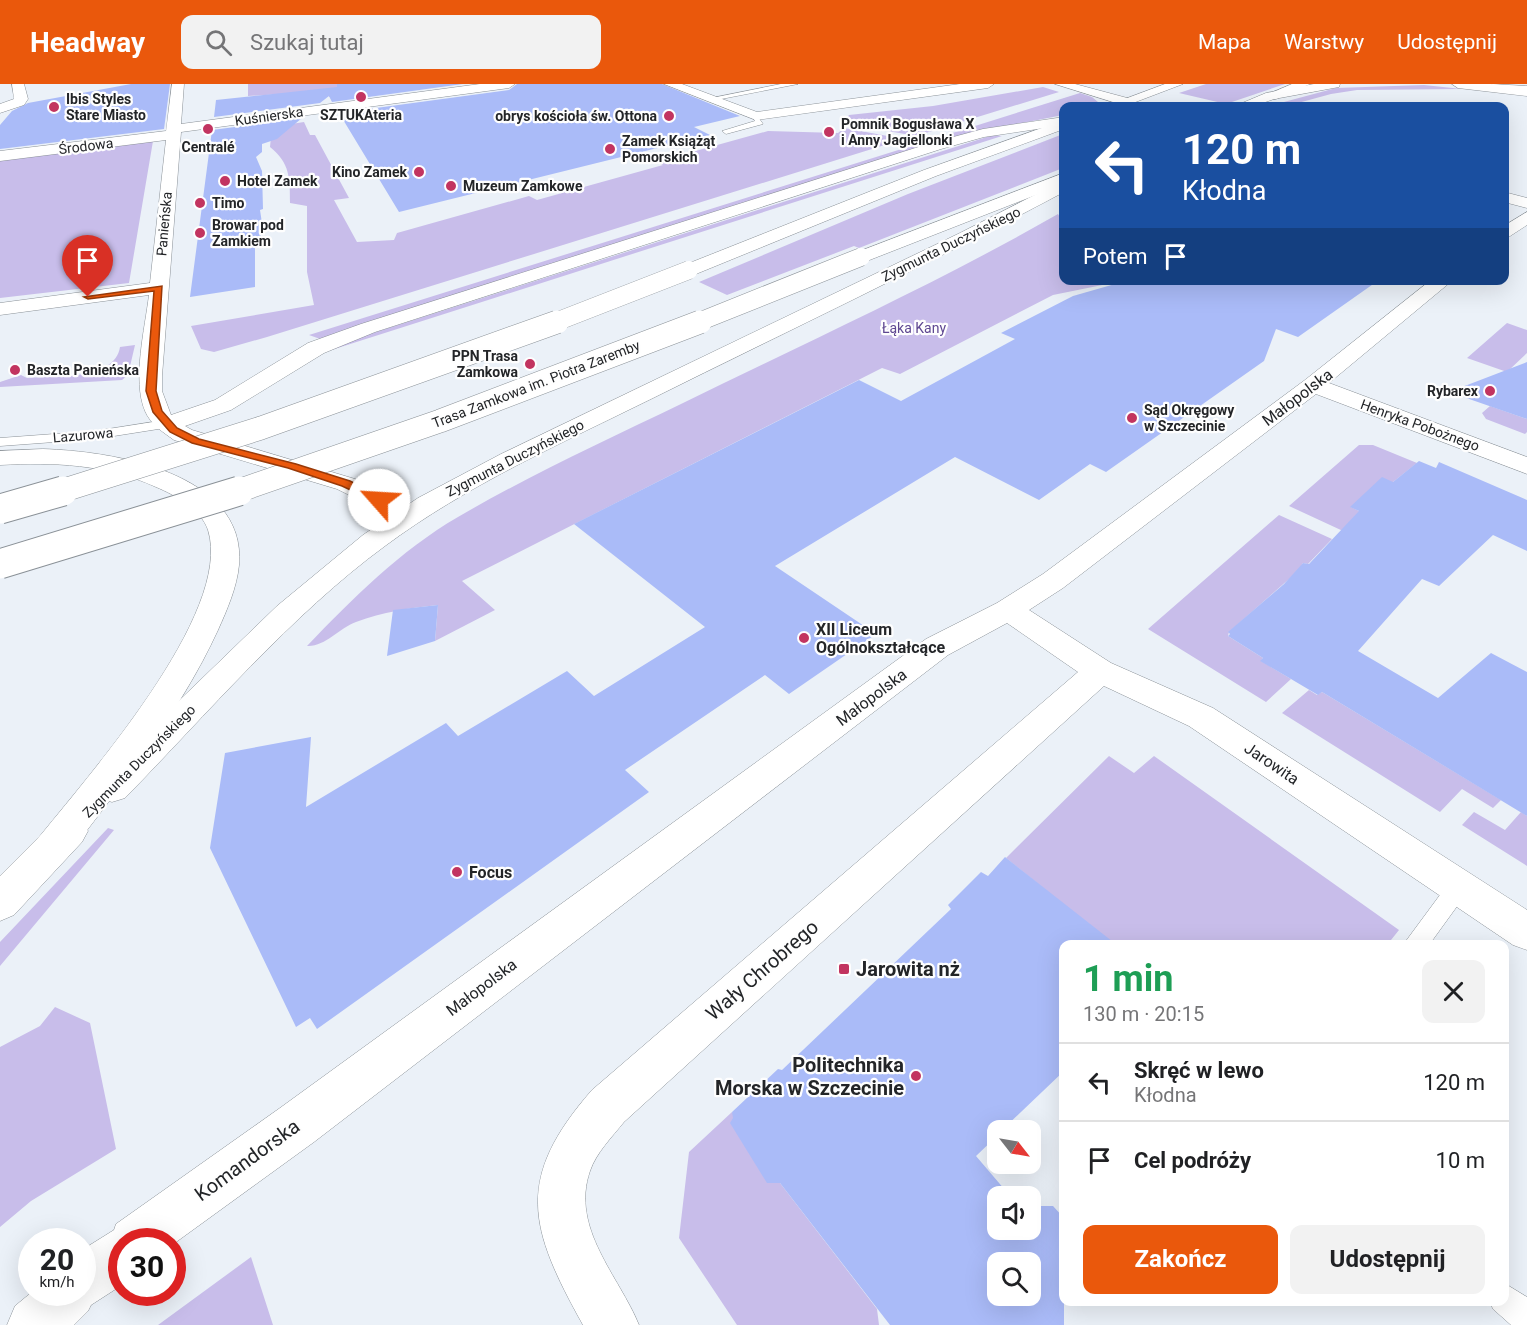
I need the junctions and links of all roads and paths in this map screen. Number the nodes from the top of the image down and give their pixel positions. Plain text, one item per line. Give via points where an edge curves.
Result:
1 (18, 84) edge
2 (178, 84) edge
3 (503, 84) edge
4 (670, 84) edge
5 (794, 84) edge
6 (988, 84) edge
7 (1061, 84) edge
8 (1177, 84) edge
9 (1304, 84) edge
10 (1334, 84) edge
11 (1458, 84) edge
12 (1498, 84) edge
13 (1527, 91) edge
14 (1271, 96) junction
15 (711, 99) junction
16 (1114, 102) edge
17 (1126, 102) edge
18 (1254, 102) edge
19 (0, 109) edge
20 (756, 116) junction
21 (1059, 123) edge
22 (1059, 124) edge
23 (726, 130) dead end
24 (173, 132) junction
25 (0, 156) edge
26 (1059, 180) edge
27 (1059, 188) edge
28 (1509, 198) edge
29 (1527, 203) edge
30 (1527, 218) edge
31 (1509, 232) edge
32 (1509, 235) edge
33 (1527, 238) edge
34 (1438, 285) edge
35 (159, 288) junction
36 (0, 309) edge
37 (1313, 385) junction
38 (166, 424) junction
39 (0, 442) edge
40 (0, 458) edge
41 (1527, 466) edge
42 (0, 509) edge
43 (408, 516) junction
44 (0, 564) edge
45 (1008, 610) junction
46 (1100, 671) junction
47 (49, 852) junction
48 (1459, 887) junction
49 (0, 903) edge
50 (1527, 932) edge
51 (1419, 940) edge
52 (359, 1078) joint
53 (153, 1228) edge
54 (108, 1263) edge
55 (96, 1272) edge
56 (1509, 1302) edge
57 (55, 1306) edge
58 (1527, 1318) edge
59 (34, 1325) edge
60 (612, 1325) edge

1 - 19 street via 19,102
2 - 24 street, Panieńska
3 - 24 street, Kuśnierska
4 - 15 street
5 - 15 lane
6 - 20 street
7 - 16 street
8 - 17 street
9 - 14 street
10 - 14 street
11 - 13 street
12 - 13 street
14 - 18 street
15 - 20 street
20 - 23 lane via 760,122
21 - 38 street via 982,133 936,146 342,337 306,354 223,405
22 - 42 street, bridge via 404,380 240,436
24 - 25 street, Środowa
24 - 35 street, Panieńska
26 - 44 street, Trasa Zamkowa im. Piotra Zaremby, bridge via 564,375 320,464
27 - 43 street, Zygmunta Duczyńskiego via 966,237 510,459
28 - 29 street
30 - 31 street
32 - 33 street
34 - 37 street, Małopolska
35 - 36 street
35 - 38 street, Panieńska via 151,391 157,412
37 - 41 street, Henryka Pobożnego
37 - 45 street, Małopolska via 1053,581
38 - 39 lane, Lazurowa via 95,435
38 - 43 street via 195,441 346,484
40 - 47 street, bridge via 75,458 144,472 203,503 222,531 226,553 221,587 205,626 166,694
43 - 47 street, Zygmunta Duczyńskiego via 288,613
45 - 46 street, Jarowita
45 - 52 street, Małopolska via 937,647
46 - 48 street, Jarowita via 1202,717
46 - 60 street, Wały Chrobrego via 585,1130 570,1155 559,1206 566,1237
47 - 49 street
48 - 50 street, Jarowita
48 - 51 lane
52 - 53 street, Komandorska
54 - 55 street
56 - 58 lane
57 - 59 street

